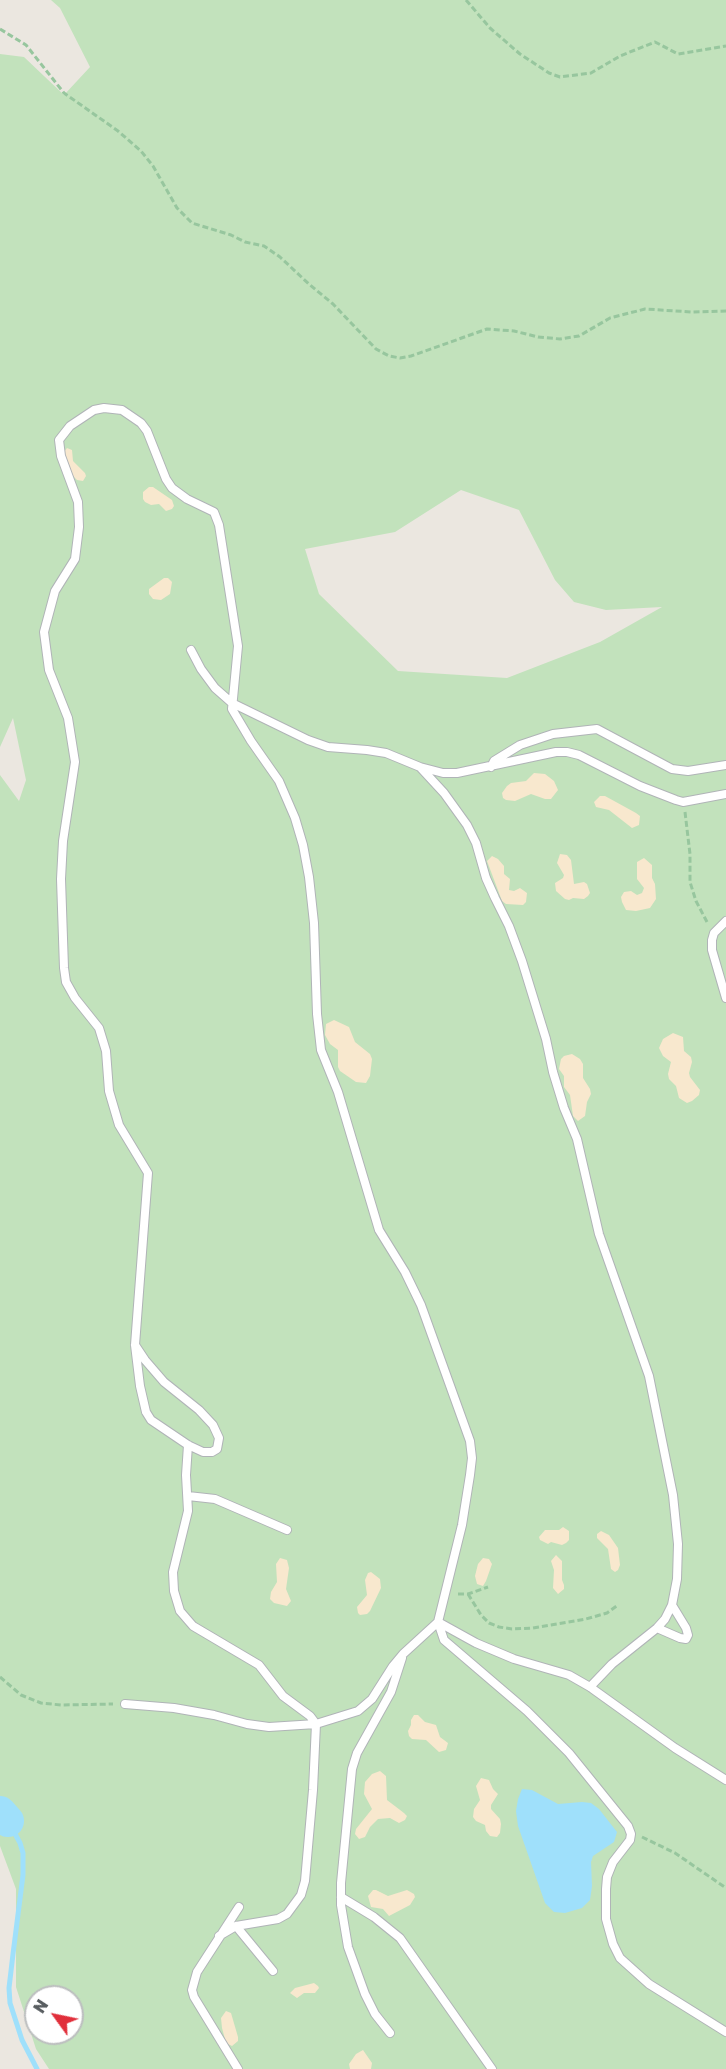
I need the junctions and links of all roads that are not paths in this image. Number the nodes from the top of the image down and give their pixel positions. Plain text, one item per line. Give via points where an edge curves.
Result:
1 (191, 650) dead end
2 (232, 703) junction
3 (726, 765) edge
4 (420, 766) junction
5 (490, 767) junction
6 (726, 794) edge
7 (726, 921) edge
8 (726, 998) edge
9 (135, 1345) junction
10 (188, 1445) junction
11 (188, 1496) junction
12 (287, 1530) dead end
13 (672, 1605) junction
14 (438, 1622) junction
15 (657, 1628) junction
16 (403, 1654) junction
17 (590, 1687) junction
18 (125, 1704) road end
19 (316, 1724) junction
20 (726, 1780) edge
21 (341, 1897) junction
22 (239, 1907) dead end
23 (236, 1926) junction
24 (219, 1936) junction
25 (273, 1971) dead end
26 (726, 2032) edge
27 (390, 2033) dead end
28 (238, 2069) edge
29 (492, 2069) edge

1 - 2 lane via 215,688
2 - 4 lane via 328,747 386,753
2 - 9 lane via 238,646 214,512 172,488 141,423 122,410 94,410 70,426 59,440 78,502 79,527 75,559 55,591 44,632 49,670 68,718 75,762 63,840 66,982 99,1028 119,1125 148,1173
2 - 14 lane via 236,718 279,781 295,818 309,877 321,1050 338,1092 379,1230 421,1305 470,1441 470,1475 462,1526
3 - 5 lane via 688,771 672,769 597,729 552,734 520,745
4 - 5 lane via 443,773
4 - 13 lane via 467,825 509,926 577,1139 599,1234 649,1376 673,1495 678,1544
5 - 6 lane via 567,752 683,802
7 - 8 lane via 714,933 712,950
9 - 10 lane via 146,1412 151,1420
9 - 10 lane via 164,1382 213,1425 219,1438 217,1449 212,1452
10 - 11 lane
11 - 12 lane via 214,1499
11 - 19 lane via 173,1572 180,1611 194,1626 259,1665 283,1696
13 - 15 lane
13 - 15 lane via 686,1628 686,1639
14 - 16 lane
14 - 17 lane via 476,1643 569,1675
14 - 26 lane via 444,1640 569,1753 628,1826 630,1840 613,1862 607,1878 606,1919 613,1944 625,1964 648,1984
15 - 17 lane
16 - 19 lane via 372,1699 358,1711
16 - 21 lane via 391,1692 351,1769
17 - 20 lane
18 - 19 lane via 174,1707 269,1727
19 - 23 lane via 301,1895 287,1914 278,1919
21 - 27 lane via 344,1928 357,1972 375,2014
21 - 29 lane via 400,1938
22 - 24 lane
23 - 24 lane
23 - 25 lane
24 - 28 lane via 197,1972 192,1990

